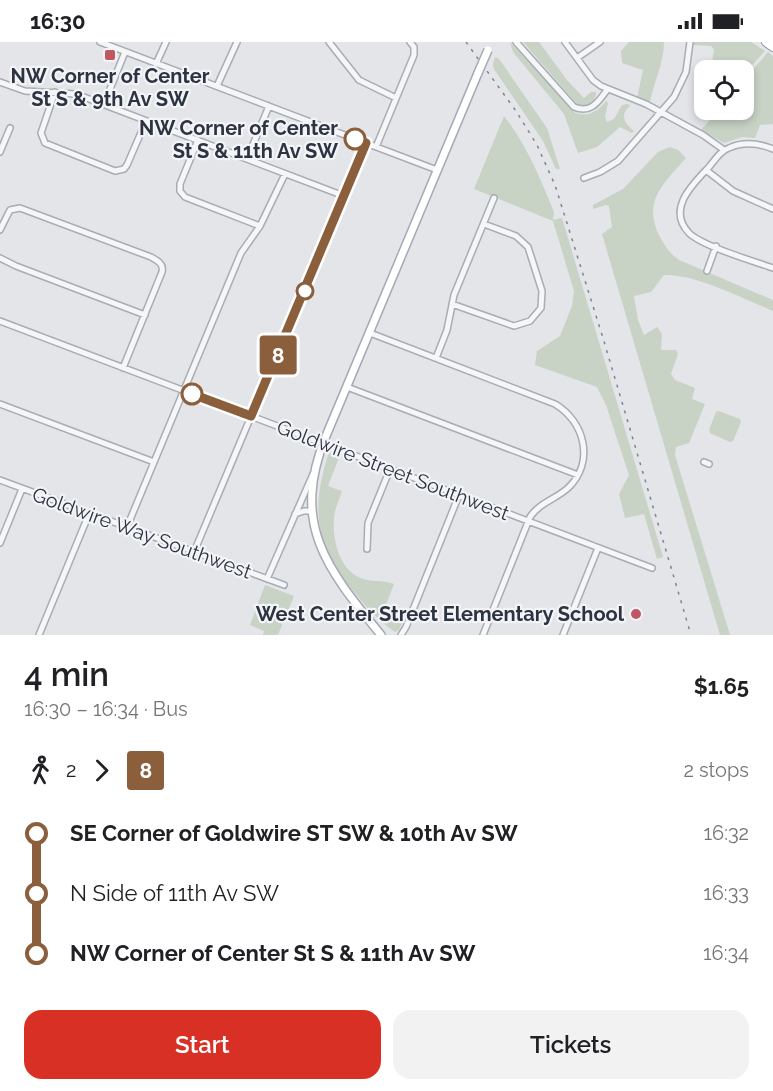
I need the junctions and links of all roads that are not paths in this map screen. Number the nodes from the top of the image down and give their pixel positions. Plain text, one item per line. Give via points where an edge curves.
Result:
1 (100, 42) edge
2 (166, 42) edge
3 (237, 42) edge
4 (328, 42) edge
5 (410, 42) edge
6 (492, 42) edge
7 (516, 42) edge
8 (565, 42) edge
9 (600, 42) edge
10 (690, 42) edge
11 (766, 42) edge
12 (773, 47) edge
13 (126, 52) junction
14 (577, 58) junction
15 (156, 64) junction
16 (0, 82) edge
17 (217, 86) junction
18 (607, 90) junction
19 (56, 92) junction
20 (396, 98) junction
21 (104, 104) junction
22 (269, 106) junction
23 (662, 112) junction
24 (146, 121) junction
25 (10, 128) dead end
26 (198, 140) junction
27 (366, 143) junction
28 (376, 147) junction
29 (773, 149) edge
30 (724, 150) junction
31 (0, 152) edge
32 (247, 159) junction
33 (437, 170) junction
34 (706, 170) junction
35 (285, 174) junction
36 (584, 178) dead end
37 (344, 196) junction
38 (494, 198) dead end
39 (773, 209) edge
40 (484, 224) junction
41 (260, 226) junction
42 (0, 230) edge
43 (716, 246) junction
44 (0, 258) edge
45 (773, 268) edge
46 (706, 271) dead end
47 (452, 304) junction
48 (145, 315) junction
49 (0, 321) edge
50 (370, 333) junction
51 (436, 358) junction
52 (123, 368) junction
53 (347, 387) junction
54 (184, 391) junction
55 (0, 404) edge
56 (251, 416) junction
57 (324, 443) junction
58 (154, 462) junction
59 (390, 469) junction
60 (314, 472) junction
61 (578, 475) junction
62 (0, 480) edge
63 (22, 489) junction
64 (459, 495) junction
65 (312, 511) junction
66 (89, 514) junction
67 (295, 514) junction
68 (529, 521) junction
69 (127, 526) junction
70 (0, 543) edge
71 (598, 548) junction
72 (367, 549) dead end
73 (194, 552) junction
74 (651, 568) dead end
75 (267, 579) junction
76 (284, 585) dead end
77 (404, 634) edge
78 (39, 635) edge
79 (381, 635) edge
80 (483, 635) edge
81 (563, 635) edge

1 - 13 street
2 - 15 street
3 - 17 street
4 - 20 street via 359,80
5 - 20 street via 414,55
6 - 33 main road, bridge
7 - 18 street via 574,107 587,110
8 - 14 street
9 - 14 street
10 - 23 street via 684,79
11 - 12 highway
13 - 15 street
13 - 21 street
14 - 18 street via 593,80
15 - 17 street
16 - 19 street via 26,91
17 - 22 street
18 - 23 street
19 - 21 street
19 - 24 street via 41,133 45,143 115,171 124,169
20 - 28 street
21 - 24 street
22 - 27 street
22 - 32 street
23 - 30 street
23 - 36 street via 618,161
24 - 26 street
25 - 31 street
26 - 32 street
26 - 41 street via 180,184 185,197
27 - 28 street
27 - 37 street
28 - 33 street
29 - 30 street via 746,143
30 - 34 street
32 - 35 street
33 - 50 main road
34 - 39 street via 720,183
34 - 43 street via 686,193 680,216 691,235
35 - 37 street
35 - 41 street
37 - 56 street
38 - 40 street
40 - 47 street
40 - 47 street via 516,236 528,247 542,291 541,308 530,321 514,326
41 - 54 street via 241,253
42 - 48 street via 10,210 20,208 151,257 163,268
43 - 45 street
43 - 46 street
44 - 48 street
47 - 51 street
48 - 52 street
49 - 52 street, Goldwire Street Southwest
50 - 51 street
50 - 53 main road
51 - 61 street via 552,402 569,414 582,435 584,459
52 - 54 street, Goldwire Street Southwest
53 - 57 main road
53 - 61 street
54 - 56 street, Goldwire Street Southwest
54 - 58 street
55 - 58 street
56 - 57 street, Goldwire Street Southwest
56 - 73 street
57 - 59 street, Goldwire Street Southwest
57 - 60 main road
58 - 69 street
59 - 64 street, Goldwire Street Southwest
59 - 72 street via 368,523
60 - 65 main road
60 - 67 street
61 - 68 street via 567,489 535,510
62 - 63 street, Goldwire Way Southwest
63 - 66 street, Goldwire Way Southwest
63 - 70 street
64 - 68 street, Goldwire Street Southwest
64 - 77 street
65 - 67 street
65 - 79 main road via 328,566
66 - 69 street, Goldwire Way Southwest
66 - 78 street
67 - 75 street
68 - 71 street, Goldwire Street Southwest
68 - 80 street
69 - 73 street, Goldwire Way Southwest
71 - 74 street, Goldwire Street Southwest
71 - 81 street
73 - 75 street, Goldwire Way Southwest
75 - 76 street, Goldwire Way Southwest

